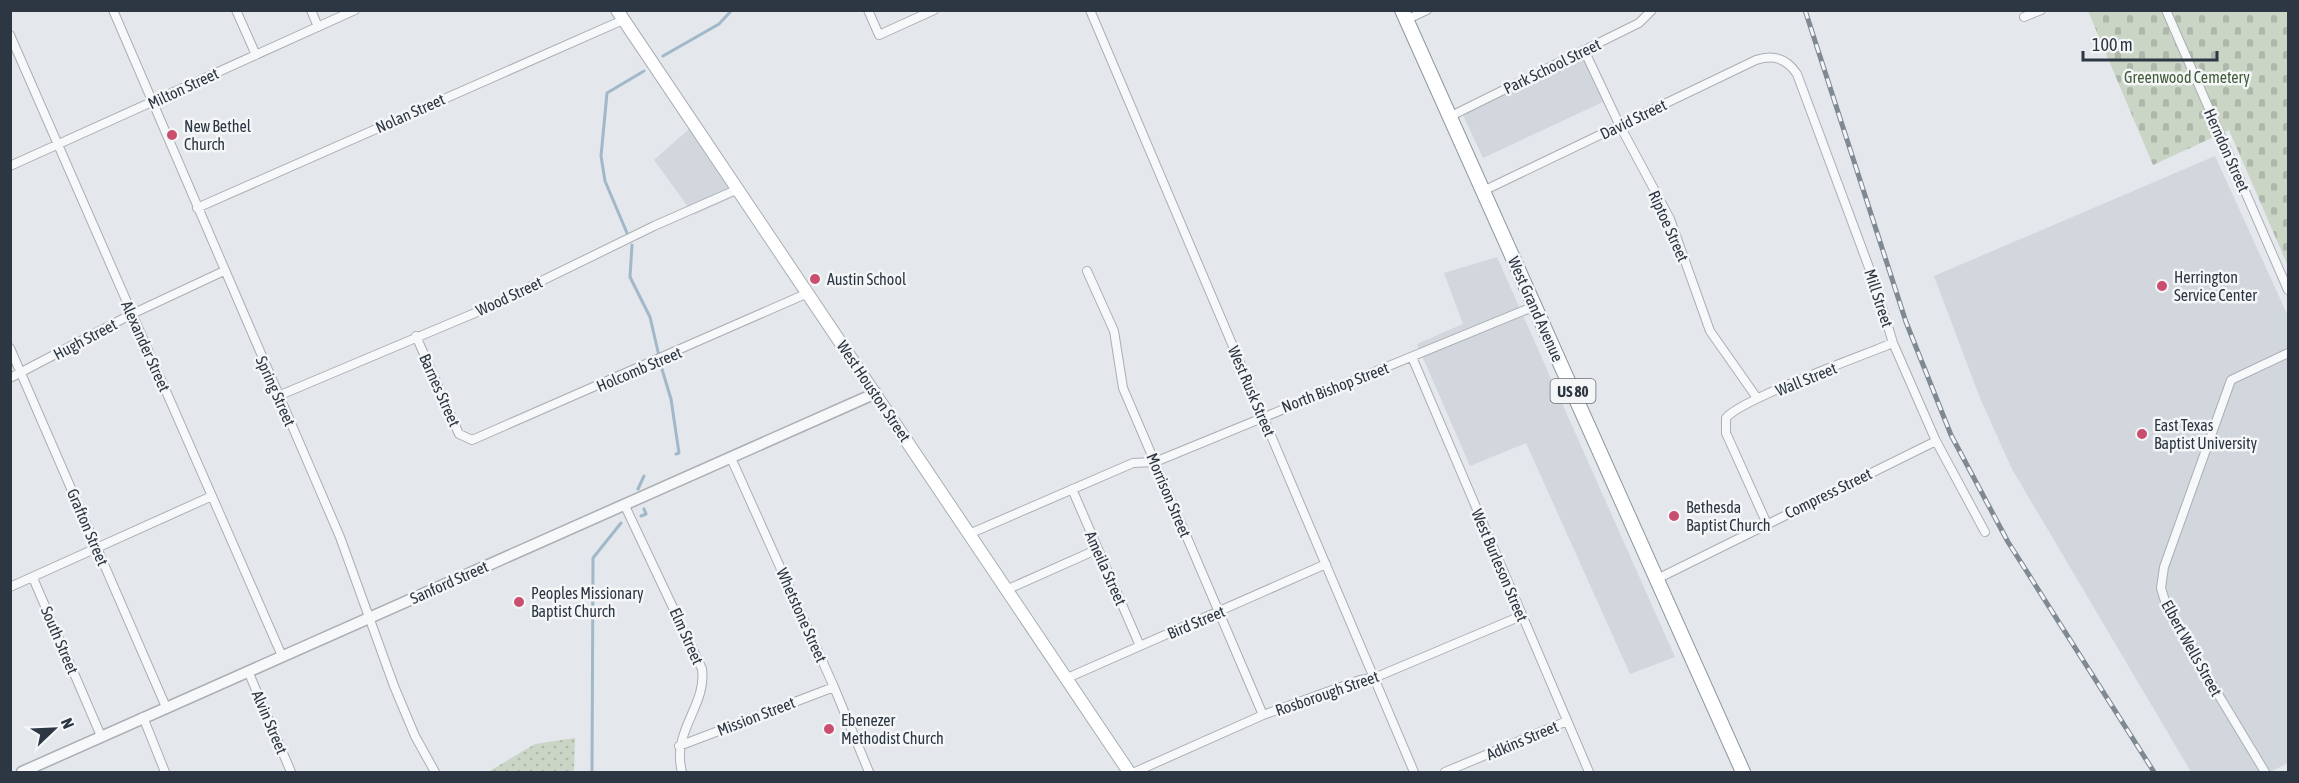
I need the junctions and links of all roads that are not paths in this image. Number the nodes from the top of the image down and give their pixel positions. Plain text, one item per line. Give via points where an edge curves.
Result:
1 (113, 10) edge
2 (236, 10) edge
3 (311, 10) edge
4 (355, 10) edge
5 (867, 10) edge
6 (934, 10) edge
7 (1090, 10) edge
8 (1427, 10) edge
9 (2041, 10) edge
10 (2166, 10) edge
11 (1652, 11) edge
12 (620, 15) edge
13 (1404, 15) edge
14 (2024, 17) dead end
15 (318, 27) junction
16 (10, 35) edge
17 (1584, 50) junction
18 (256, 55) junction
19 (1784, 60) joint
20 (152, 102) junction
21 (1449, 117) junction
22 (1620, 126) junction
23 (60, 145) junction
24 (10, 166) edge
25 (738, 189) junction
26 (1483, 191) junction
27 (197, 208) junction
28 (1087, 271) dead end
29 (224, 272) junction
30 (2289, 290) edge
31 (808, 294) junction
32 (1535, 306) junction
33 (132, 314) junction
34 (416, 336) junction
35 (1893, 343) junction
36 (10, 348) edge
37 (2289, 353) edge
38 (1412, 357) junction
39 (22, 373) junction
40 (10, 378) edge
41 (876, 393) junction
42 (278, 396) junction
43 (1757, 399) junction
44 (1262, 416) junction
45 (468, 440) joint
46 (1936, 441) junction
47 (731, 458) junction
48 (1155, 462) junction
49 (1072, 489) junction
50 (212, 496) junction
51 (625, 506) junction
52 (1767, 524) junction
53 (1985, 532) dead end
54 (969, 534) junction
55 (97, 547) junction
56 (1098, 549) junction
57 (1326, 564) junction
58 (33, 578) junction
59 (1657, 579) junction
60 (10, 587) edge
61 (1006, 590) junction
62 (1219, 612) junction
63 (1521, 615) junction
64 (370, 617) junction
65 (1140, 646) junction
66 (282, 656) junction
67 (248, 671) junction
68 (1374, 678) junction
69 (1065, 679) junction
70 (834, 687) junction
71 (166, 707) junction
72 (1263, 716) junction
73 (143, 717) junction
74 (1567, 721) junction
75 (101, 736) junction
76 (679, 746) junction
77 (30, 771) edge
78 (165, 772) edge
79 (291, 772) edge
80 (435, 772) edge
81 (682, 772) edge
82 (869, 772) edge
83 (1129, 772) edge
84 (1135, 772) edge
85 (1414, 772) edge
86 (1445, 772) edge
87 (1589, 772) edge
88 (1743, 772) edge
89 (2265, 772) edge

1 - 20 street, Spring Street
2 - 18 street
3 - 15 street
4 - 15 street, Milton Street
5 - 6 street via 879,35
7 - 44 street, West Rusk Street
8 - 13 street
9 - 14 street
10 - 30 street, Herndon Street
11 - 17 street, Park School Street via 1639,23
12 - 25 main road, West Houston Street
12 - 27 street, Nolan Street
13 - 21 highway, West Grand Avenue / US 80
15 - 18 street, Milton Street
16 - 23 street, Alexander Street
17 - 21 street, Park School Street
17 - 22 street, Riptoe Street
18 - 20 street, Milton Street
19 - 22 street, David Street via 1756,60
19 - 35 street, Mill Street via 1792,66 1801,84
20 - 23 street, Milton Street
20 - 27 street, Spring Street
21 - 26 highway, West Grand Avenue / US 80
22 - 26 street, David Street
22 - 43 street, Riptoe Street via 1670,219 1710,331
23 - 24 street, Milton Street
23 - 33 street, Alexander Street
25 - 31 main road, West Houston Street
25 - 34 street, Wood Street via 492,305
26 - 32 highway, West Grand Avenue / US 80
27 - 29 street, Spring Street
28 - 48 street, Morrison Street via 1112,324 1120,380
29 - 33 street, Hugh Street
29 - 42 street, Spring Street
31 - 41 main road, West Houston Street
31 - 45 street, Holcomb Street
32 - 38 street, North Bishop Street
32 - 59 highway, West Grand Avenue / US 80
33 - 39 street, Hugh Street
33 - 50 street, Alexander Street
34 - 42 street, Wood Street
34 - 45 street, Barnes Street via 459,434
35 - 43 street, Wall Street
35 - 46 street, Mill Street
36 - 39 street, Grafton Street
37 - 89 street, Elbert Wells Street via 2231,380 2162,575 2168,611
38 - 44 street, North Bishop Street
38 - 63 street, West Burleson Street
39 - 40 street, Hugh Street
39 - 55 street, Grafton Street
41 - 47 street, Sanford Street
41 - 54 main road, West Houston Street
42 - 64 street, Spring Street via 340,537
43 - 52 street, Wall Street via 1729,414 1725,423
44 - 48 street, North Bishop Street
44 - 57 street, West Rusk Street
46 - 52 street, Compress Street
46 - 53 street, Mill Street
47 - 51 street, Sanford Street
47 - 70 street, Whetstone Street
48 - 49 street, North Bishop Street via 1133,463
48 - 62 street, Morrison Street
49 - 54 street, North Bishop Street
49 - 56 street, Ameila Street
50 - 55 street
50 - 66 street, Alexander Street
51 - 64 street, Sanford Street
51 - 76 street, Elm Street via 702,669 701,688
52 - 59 street, Compress Street
54 - 61 main road, West Houston Street
55 - 58 street
55 - 71 street, Grafton Street
56 - 61 street
56 - 65 street, Ameila Street
57 - 62 street, Bird Street
57 - 68 street, West Rusk Street
58 - 60 street
58 - 75 street, South Street
59 - 88 highway, West Grand Avenue / US 80
61 - 69 main road, West Houston Street
62 - 65 street, Bird Street
62 - 72 street, Morrison Street
63 - 68 street, Rosborough Street
63 - 74 street, West Burleson Street
64 - 66 street, Sanford Street
64 - 80 street, Spring Street via 411,726
65 - 69 street, Bird Street
66 - 67 street, Sanford Street
67 - 71 street, Sanford Street
67 - 79 street, Alvin Street
68 - 72 street, Rosborough Street
68 - 85 street, West Rusk Street
69 - 83 main road, West Houston Street
70 - 76 street, Mission Street
70 - 82 street, Whetstone Street
71 - 73 street, Sanford Street
72 - 84 street, Rosborough Street
73 - 75 street, Sanford Street
73 - 78 street
74 - 86 street, Adkins Street
74 - 87 street, West Burleson Street
75 - 77 street, Sanford Street
76 - 81 street, Elm Street

